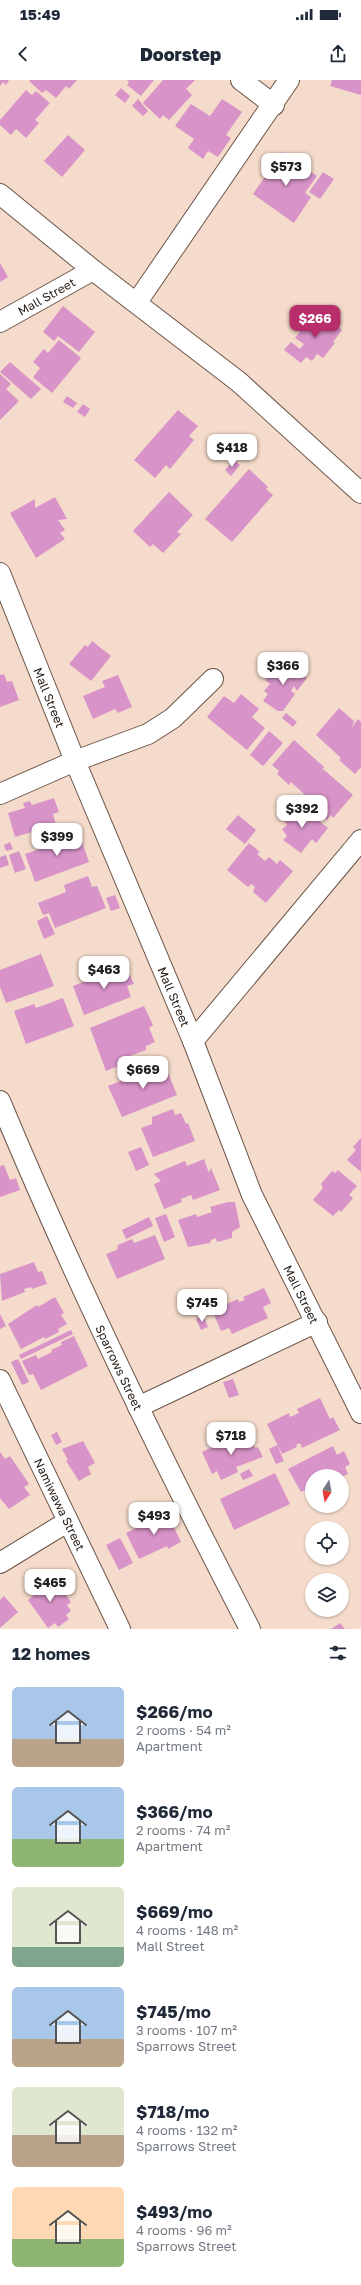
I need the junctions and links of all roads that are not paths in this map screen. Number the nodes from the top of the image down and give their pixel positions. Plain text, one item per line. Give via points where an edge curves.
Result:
1 (241, 80) edge
2 (290, 80) edge
3 (274, 105) junction
4 (0, 194) edge
5 (93, 270) junction
6 (137, 302) junction
7 (0, 322) edge
8 (361, 493) edge
9 (0, 573) edge
10 (213, 679) dead end
11 (75, 761) junction
12 (0, 794) edge
13 (361, 840) edge
14 (193, 1041) junction
15 (0, 1101) edge
16 (317, 1322) junction
17 (0, 1380) edge
18 (138, 1407) junction
19 (361, 1413) edge
20 (67, 1522) junction
21 (0, 1563) edge
22 (120, 1629) edge
23 (250, 1629) edge

1 - 3 street
2 - 3 street
3 - 6 street
4 - 5 street
5 - 6 street
5 - 7 street, Mall Street
6 - 8 street via 239,382
9 - 11 street, Mall Street
10 - 11 street via 173,718 148,734
11 - 12 street
11 - 14 street, Mall Street
13 - 14 street
14 - 16 street, Mall Street via 252,1195
15 - 18 street, Sparrows Street via 43,1202
16 - 18 street
16 - 19 street, Mall Street
17 - 20 street, Namiwawa Street
18 - 23 street, Sparrows Street
20 - 21 street
20 - 22 street, Namiwawa Street

